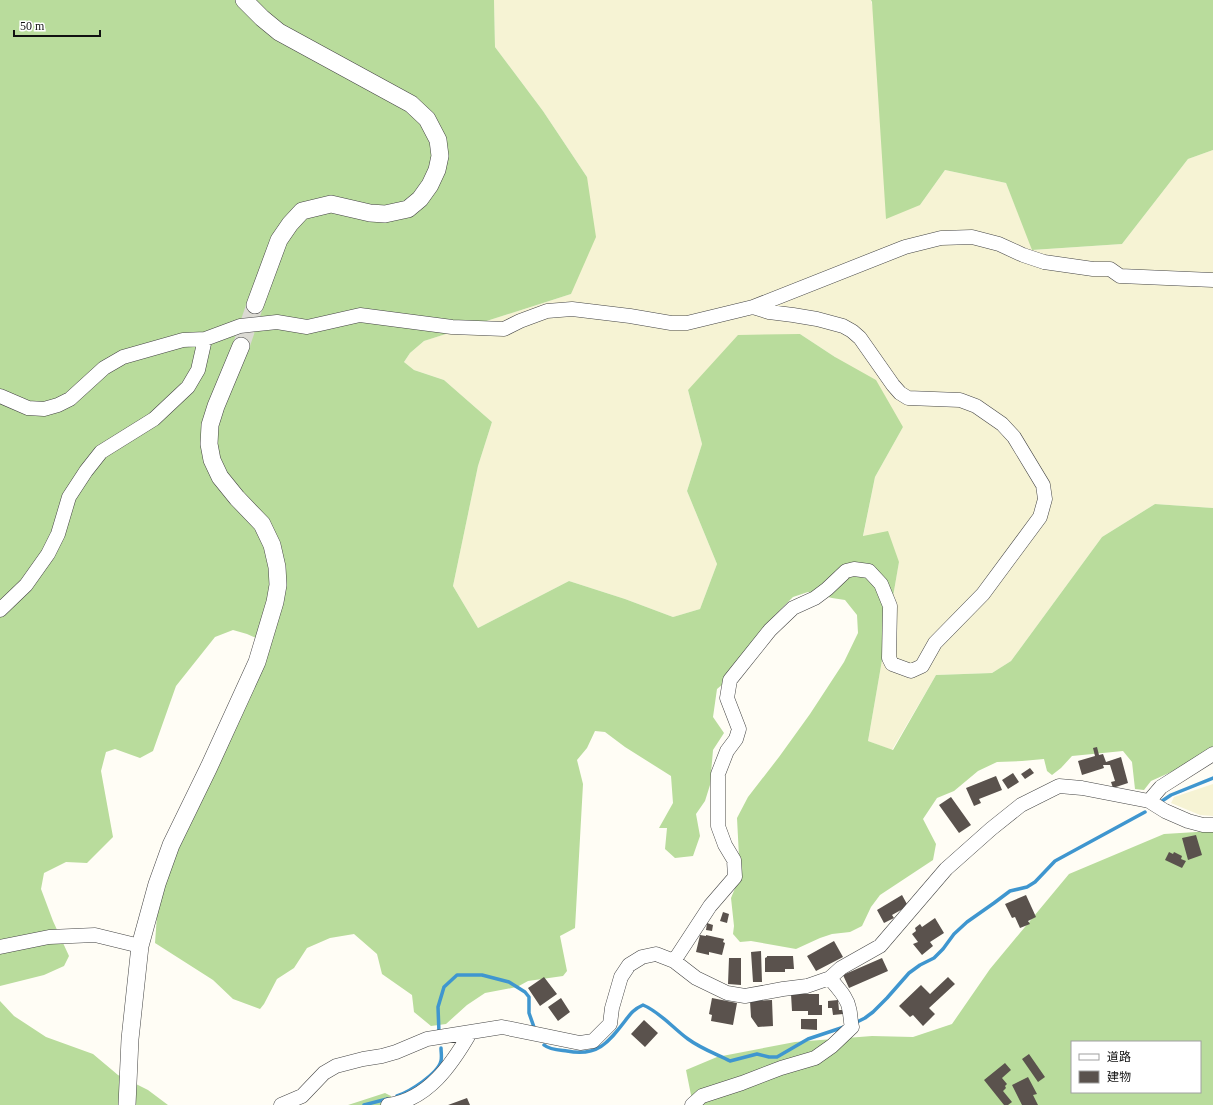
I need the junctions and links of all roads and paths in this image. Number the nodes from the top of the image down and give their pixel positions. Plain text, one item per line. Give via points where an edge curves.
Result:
1 (244, 0) edge
2 (1213, 280) edge
3 (255, 305) tunnel mouth
4 (752, 307) junction
5 (205, 339) junction
6 (242, 346) tunnel mouth
7 (0, 396) edge
8 (0, 610) edge
9 (1213, 754) edge
10 (1149, 800) junction
11 (1213, 825) edge
12 (140, 946) junction
13 (0, 947) edge
14 (674, 961) junction
15 (830, 978) junction
16 (470, 1033) junction
17 (130, 1102) edge
18 (281, 1105) edge
19 (388, 1105) edge
20 (692, 1105) edge

1 - 3 street via 279,32 411,104 431,126 438,140 440,156 430,185 420,199 408,209 385,214 332,204 302,211 280,240
2 - 4 street via 1120,276 1110,269 1044,262 999,244 972,238 942,238 905,247
4 - 5 street via 672,323 572,308 547,311 504,329 452,327 360,315 307,327 277,322 240,326
4 - 14 street via 818,320 852,330 893,385 908,398 960,400 976,406 1002,424 1014,437 1043,485 1045,499 1040,517 983,594 935,643 922,666 911,671 892,664 889,658 890,606 881,584 869,571 846,571 828,589 793,608 770,630 730,680 728,688 727,698 739,729 718,774 718,826 734,860 735,877 710,906
5 - 7 street via 183,340 123,357 104,368 70,399 44,409 28,408
5 - 8 street via 198,370 188,387 154,419 102,452 69,497 58,534 48,554 26,585
6 - 12 street via 216,406 210,425 209,444 212,460 220,477 262,524 272,545 278,585 257,662 171,845
9 - 10 street via 1161,787
10 - 11 street via 1165,811 1188,821
10 - 15 street via 1059,786 1022,805 946,869 880,946 841,968
12 - 13 street via 95,935 49,937
12 - 17 street via 130,1038
14 - 15 street via 702,981 727,993 745,996 807,986
14 - 16 street via 656,954 642,957 629,965 621,977 610,1024 593,1041 580,1043 502,1028
15 - 20 street via 846,1000 851,1023 832,1046 815,1058 702,1096
16 - 18 street via 427,1039 396,1052 336,1066 324,1073 302,1096
16 - 19 street via 456,1057 433,1083 408,1099

